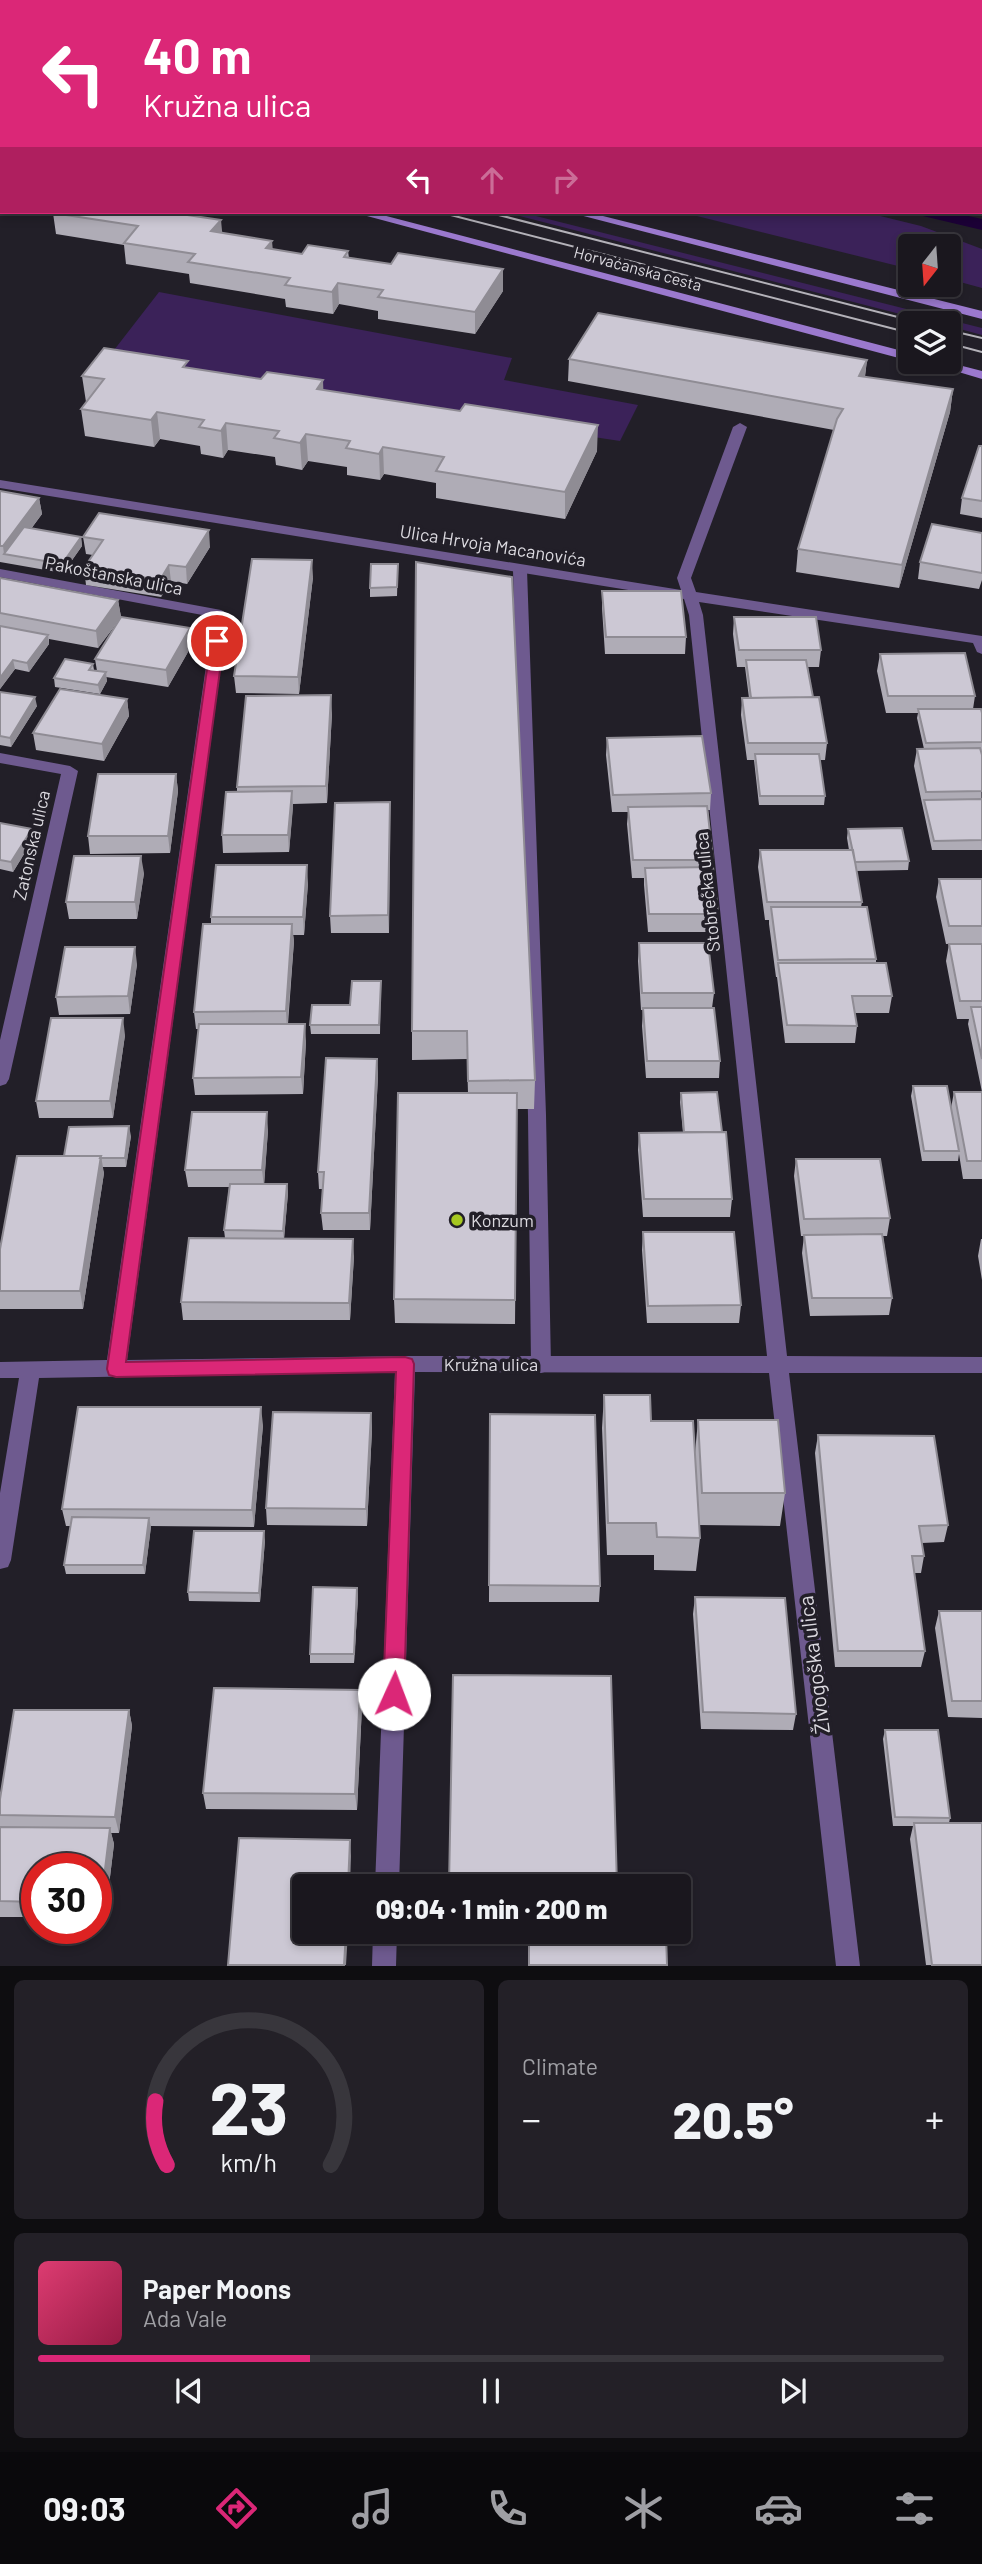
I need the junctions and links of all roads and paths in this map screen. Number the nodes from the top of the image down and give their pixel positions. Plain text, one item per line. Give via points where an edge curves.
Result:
1 (366, 214) edge
2 (582, 214) edge
3 (982, 315) edge
4 (898, 354) edge
5 (961, 370) edge
6 (982, 375) edge
7 (740, 427) dead end
8 (0, 485) edge
9 (520, 570) junction
10 (0, 573) edge
11 (688, 596) junction
12 (981, 641) edge
13 (0, 758) edge
14 (0, 1079) edge
15 (405, 1364) junction
16 (541, 1364) junction
17 (778, 1364) junction
18 (982, 1365) edge
19 (116, 1369) junction
20 (0, 1370) edge
21 (30, 1370) junction
22 (0, 1560) edge
23 (387, 1874) edge
24 (385, 1944) edge
25 (384, 1965) edge
26 (848, 1965) edge

1 - 4 street, Horvaćanska cesta
2 - 3 street
5 - 6 street
7 - 11 street, Stobrečka ulica via 684,578
8 - 9 street, Ulica Hrvoja Macanovića
9 - 11 street, Ulica Hrvoja Macanovića
9 - 16 street
10 - 19 street, Pakoštanska ulica via 221,614
11 - 12 street, Ulica Hrvoja Macanovića
11 - 17 street, Stobrečka ulica via 696,615
13 - 14 street, Zatonska ulica via 69,771
15 - 16 street, Kružna ulica
15 - 19 street, Kružna ulica
15 - 23 street
16 - 17 street, Kružna ulica
17 - 18 street, Kružna ulica
17 - 26 street, Živogoška ulica
19 - 21 street, Kružna ulica
20 - 21 street, Kružna ulica
21 - 22 street
24 - 25 street

